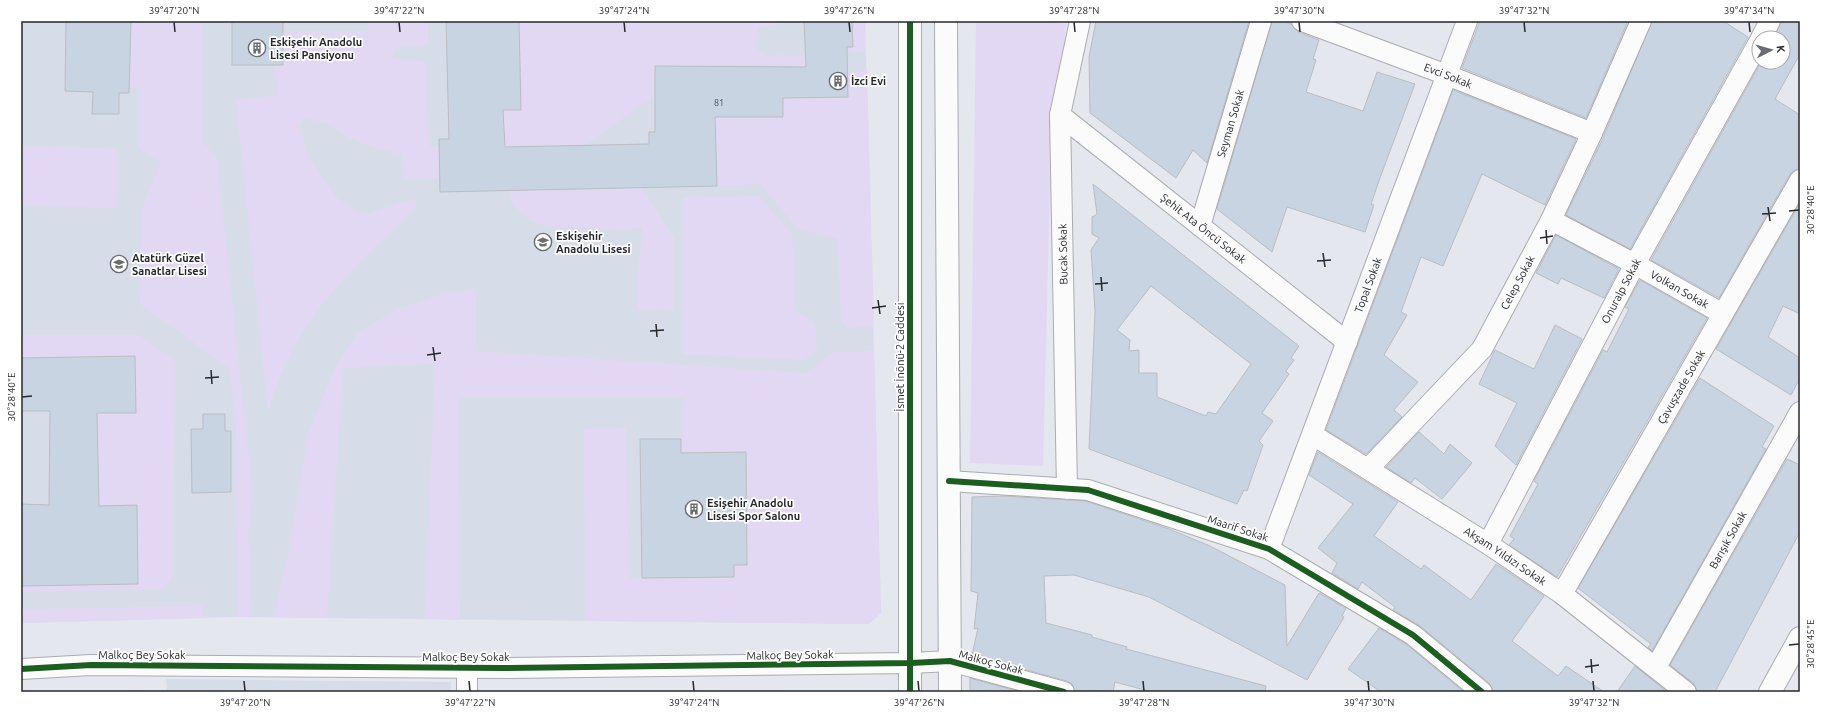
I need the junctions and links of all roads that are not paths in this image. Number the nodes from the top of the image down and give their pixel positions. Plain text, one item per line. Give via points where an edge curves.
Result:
1 (910, 21) edge
2 (946, 21) edge
3 (1080, 21) edge
4 (1261, 21) edge
5 (1302, 21) edge
6 (1467, 21) edge
7 (1641, 21) edge
8 (1770, 21) edge
9 (1765, 30) edge
10 (1751, 56) edge
11 (1447, 75) junction
12 (1060, 115) junction
13 (1592, 133) junction
14 (1800, 180) edge
15 (1551, 220) junction
16 (1200, 226) junction
17 (1636, 264) junction
18 (1723, 314) junction
19 (1346, 342) junction
20 (1800, 412) edge
21 (1313, 435) junction
22 (1368, 469) junction
23 (949, 481) junction
24 (1067, 489) junction
25 (1488, 544) junction
26 (1270, 549) junction
27 (1562, 594) junction
28 (1800, 638) edge
29 (950, 661) junction
30 (911, 663) junction
31 (467, 667) junction
32 (1656, 667) junction
33 (21, 669) edge
34 (467, 692) edge
35 (910, 692) edge
36 (950, 692) edge
37 (1064, 692) edge
38 (1482, 692) edge
39 (1686, 692) edge
40 (1770, 692) edge

1 - 30 main road, İsmet İnönü-2 Caddesi
2 - 23 main road
3 - 12 street, Bucak Sokak
4 - 16 street, Seyman Sokak
5 - 11 street, Evci Sokak
6 - 11 street, Topal Sokak
7 - 13 street, Celep Sokak
8 - 9 street
10 - 17 street, Onuralp Sokak
11 - 13 street, Evci Sokak
11 - 19 street, Topal Sokak
12 - 16 street, Şehit Ata Öncü Sokak
12 - 24 street, Bucak Sokak
13 - 15 street, Celep Sokak
14 - 18 street, Çavuşzade Sokak
15 - 17 street, Volkan Sokak
15 - 22 street, Celep Sokak via 1482,349
16 - 19 street, Şehit Ata Öncü Sokak
17 - 18 street, Volkan Sokak
17 - 25 street, Onuralp Sokak
18 - 27 street, Çavuşzade Sokak
19 - 21 street, Topal Sokak
20 - 32 street, Barışık Sokak
21 - 22 street, Akşam Yıldızı Sokak
21 - 26 street, Topal Sokak
22 - 25 street, Akşam Yıldızı Sokak
23 - 24 street, Maarif Sokak
23 - 29 main road
24 - 26 street, Maarif Sokak via 1088,490
25 - 27 street, Akşam Yıldızı Sokak
26 - 38 street, Maarif Sokak via 1413,635
27 - 32 street, Akşam Yıldızı Sokak
28 - 40 main road
29 - 30 street, Malkoç Sokak
29 - 36 main road
29 - 37 street, Malkoç Sokak
30 - 31 street, Malkoç Bey Sokak
30 - 35 main road, İsmet İnönü-2 Caddesi
31 - 33 street, Malkoç Bey Sokak via 91,665
31 - 34 street
32 - 39 street, Akşam Yıldızı Sokak

